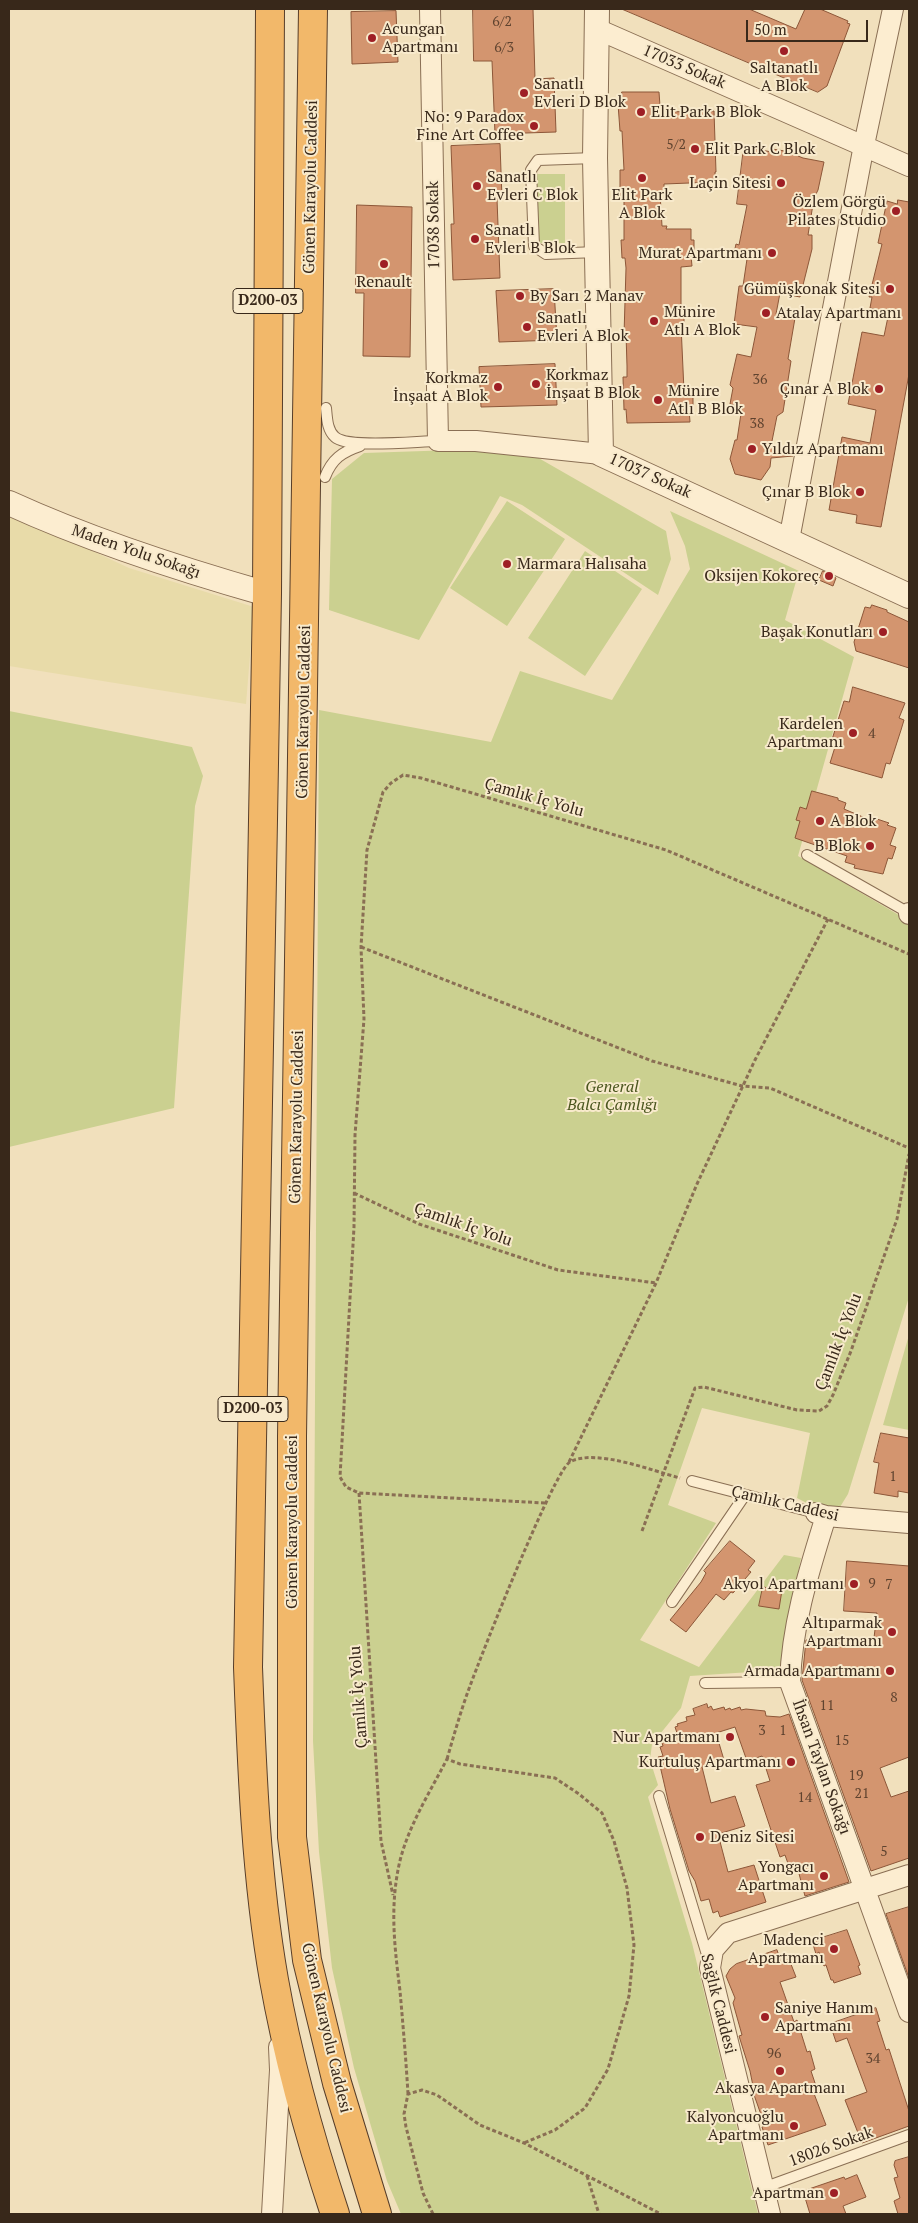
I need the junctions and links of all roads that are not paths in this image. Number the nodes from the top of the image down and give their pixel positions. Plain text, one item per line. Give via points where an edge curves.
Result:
1 (270, 9) edge
2 (313, 9) edge
3 (329, 9) edge
4 (430, 9) edge
5 (893, 9) edge
6 (597, 19) edge
7 (864, 145) junction
8 (595, 158) junction
9 (909, 166) edge
10 (597, 252) junction
11 (326, 408) junction
12 (438, 440) junction
13 (370, 443) junction
14 (601, 454) junction
15 (325, 477) junction
16 (9, 503) edge
17 (789, 540) junction
18 (306, 561) junction
19 (267, 594) junction
20 (909, 596) edge
21 (304, 728) junction
22 (807, 856) dead end
23 (909, 913) edge
24 (300, 984) junction
25 (692, 1481) road end
26 (745, 1495) junction
27 (821, 1514) junction
28 (909, 1524) edge
29 (672, 1602) dead end
30 (790, 1682) junction
31 (704, 1683) dead end
32 (659, 1796) dead end
33 (909, 1875) edge
34 (864, 1888) junction
35 (710, 1968) junction
36 (274, 1980) junction
37 (909, 2012) edge
38 (909, 2135) edge
39 (763, 2188) junction
40 (272, 2214) edge
41 (334, 2214) edge
42 (377, 2214) edge
43 (770, 2214) edge

1 - 19 highway, D200-03
2 - 18 highway, Gönen Karayolu Caddesi / D200-03
3 - 11 highway
4 - 12 street, 17038 Sokak
5 - 7 street
6 - 7 street, 17033 Sokak
6 - 8 street
7 - 9 street, 17033 Sokak
7 - 17 street
8 - 10 street
8 - 10 lane via 538,160 532,166 531,179 533,242 538,250 546,254
10 - 14 street
11 - 13 lane via 334,437 348,443
11 - 15 highway
12 - 13 lane, 17037 Sokak
12 - 14 street, 17037 Sokak
13 - 15 lane via 342,453 330,465
14 - 17 street, 17037 Sokak
15 - 21 highway via 318,657
16 - 19 street, Maden Yolu Sokağı via 172,567
17 - 20 street, 17037 Sokak
18 - 19 highway via 295,593
18 - 21 highway, Gönen Karayolu Caddesi / D200-03
19 - 24 highway via 281,600 290,615 288,910 292,952
19 - 36 highway, D200-03 via 248,1667 253,1798
21 - 24 highway, Gönen Karayolu Caddesi / D200-03
22 - 23 lane
24 - 42 highway, Gönen Karayolu Caddesi / D200-03 via 292,1436 292,1837 307,1960 337,2083
25 - 26 lane, Çamlık Caddesi
26 - 27 lane, Çamlık Caddesi
26 - 29 lane
27 - 28 street, Çamlık Caddesi
27 - 30 street, İhsan Taylan Sokağı via 794,1631
30 - 31 lane
30 - 34 street, İhsan Taylan Sokağı
32 - 35 lane, Sağlık Caddesi
33 - 34 street
34 - 35 street via 728,1933 713,1950
34 - 37 street, İhsan Taylan Sokağı
35 - 39 street, Sağlık Caddesi
36 - 40 street via 280,2070
36 - 41 highway, D200-03 via 304,2108
38 - 39 lane, 18026 Sokak
39 - 43 street, Sağlık Caddesi

